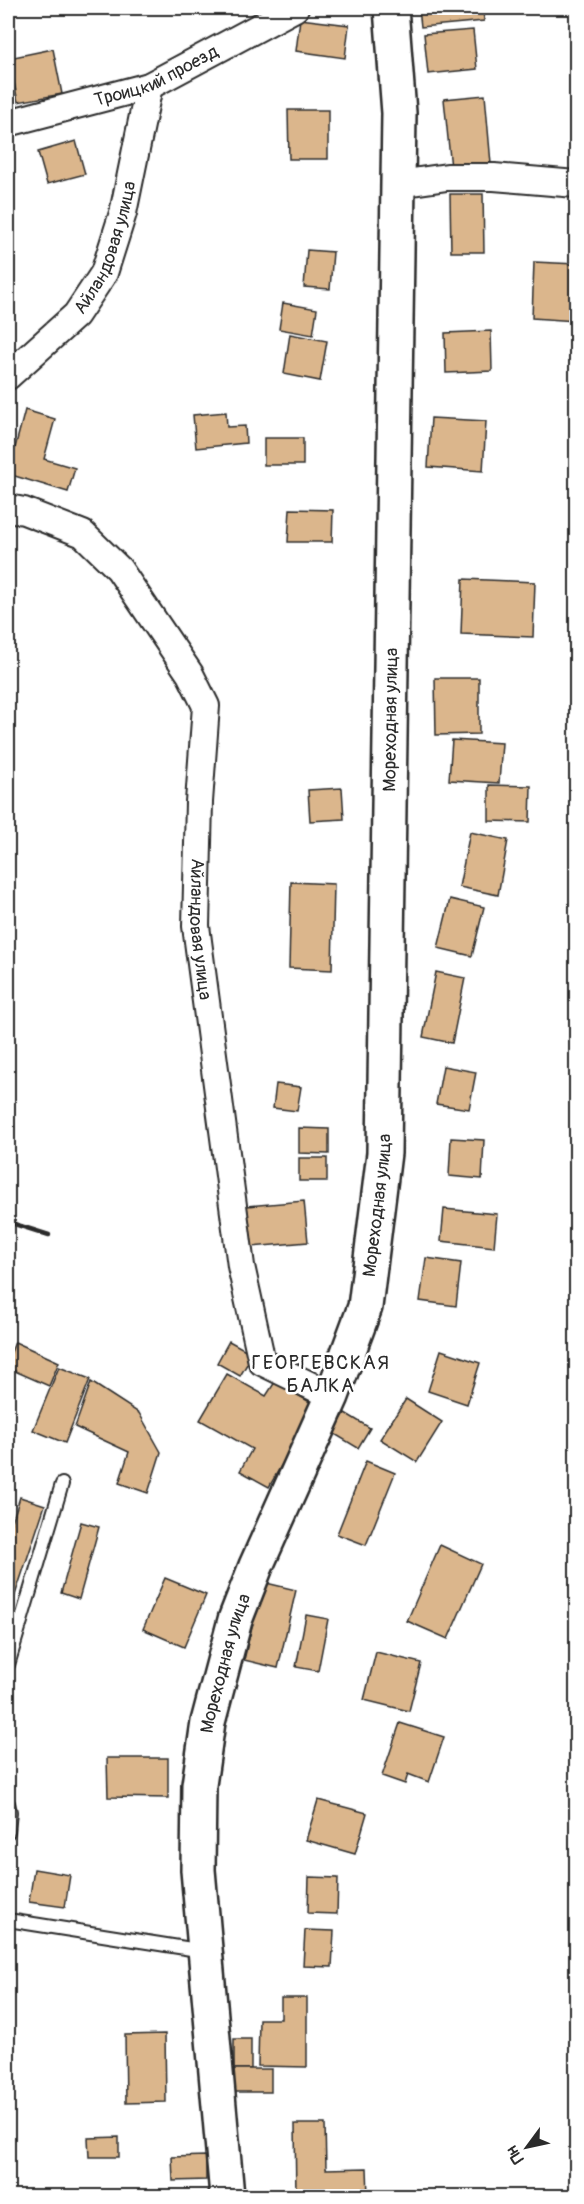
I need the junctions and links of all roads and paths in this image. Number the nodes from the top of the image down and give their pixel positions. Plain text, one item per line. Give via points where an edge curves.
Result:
1 (295, 8) edge
2 (391, 8) edge
3 (149, 86) junction
4 (8, 123) edge
5 (398, 184) junction
6 (576, 184) edge
7 (8, 376) edge
8 (8, 508) edge
9 (332, 1396) junction
10 (62, 1484) dead end
11 (8, 1665) edge
12 (8, 1803) edge
13 (8, 1832) edge
14 (8, 1920) edge
15 (206, 1952) junction
16 (226, 2196) edge

1 - 3 street, Троицкий проезд
2 - 5 street, Мореходная улица via 399,113
3 - 4 street, Троицкий проезд
3 - 7 street, Айландовая улица via 123,213 104,273 76,315
5 - 6 street via 447,177
5 - 9 street, Мореходная улица via 384,1153 365,1307
8 - 9 street, Айландовая улица via 83,534 119,569 190,674 206,706 196,926 240,1266 262,1362
9 - 15 street, Мореходная улица via 235,1620 208,1722 198,1785 198,1870
10 - 11 lane
12 - 13 lane
14 - 15 lane
15 - 16 street, Мореходная улица

